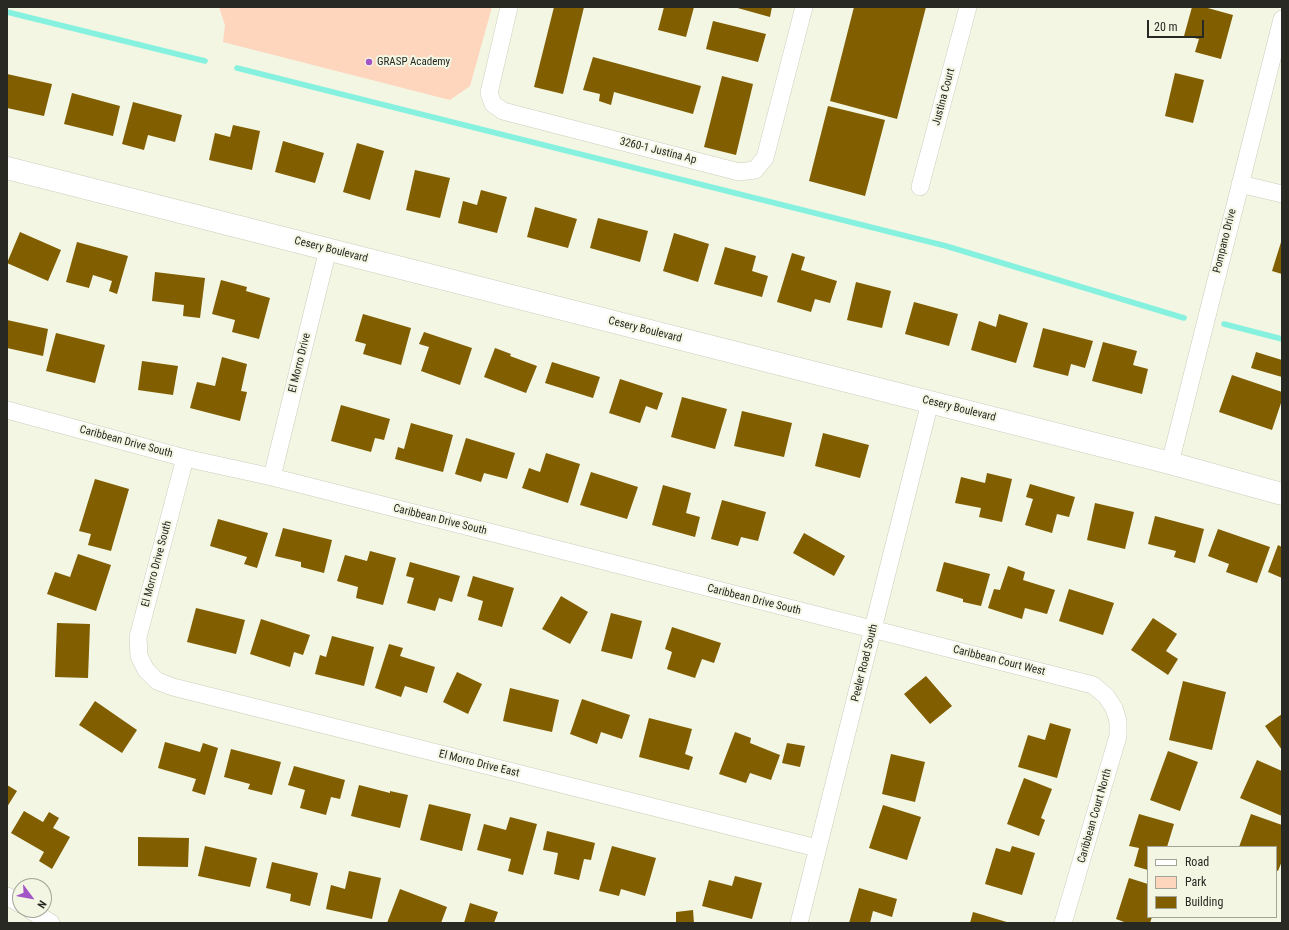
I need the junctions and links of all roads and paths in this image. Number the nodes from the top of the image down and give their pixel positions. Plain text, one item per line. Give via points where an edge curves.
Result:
1 (509, 7) edge
2 (804, 7) edge
3 (968, 7) edge
4 (1282, 19) edge
5 (7, 168) edge
6 (1240, 184) junction
7 (920, 187) dead end
8 (1282, 194) edge
9 (328, 249) junction
10 (930, 402) junction
11 (7, 410) edge
12 (185, 458) junction
13 (1170, 463) junction
14 (272, 477) junction
15 (1282, 494) edge
16 (873, 630) junction
17 (146, 670) joint
18 (1114, 708) joint
19 (817, 848) junction
20 (799, 923) edge
21 (1063, 923) edge

1 - 2 street, 3260-1 Justina Ap via 489,93 493,104 503,111 739,172 755,170 765,158
3 - 7 street, Justina Court
4 - 6 street, Pompano Drive
5 - 9 main road, Cesery Boulevard
6 - 8 street
6 - 13 street, Pompano Drive
9 - 10 main road, Cesery Boulevard
9 - 14 street, El Morro Drive
10 - 13 main road, Cesery Boulevard
10 - 16 street, Peeler Road South
11 - 12 street, Caribbean Drive South
12 - 14 street, Caribbean Drive South
12 - 17 street, El Morro Drive South via 138,637 139,656
13 - 15 main road, Cesery Boulevard
14 - 16 street, Caribbean Drive South
16 - 18 street, Caribbean Court West via 1092,685 1106,696
16 - 19 street, Peeler Road South
17 - 19 street, El Morro Drive East via 157,681 173,687
18 - 21 street, Caribbean Court North via 1118,721 1118,736
19 - 20 street, Peeler Road South

